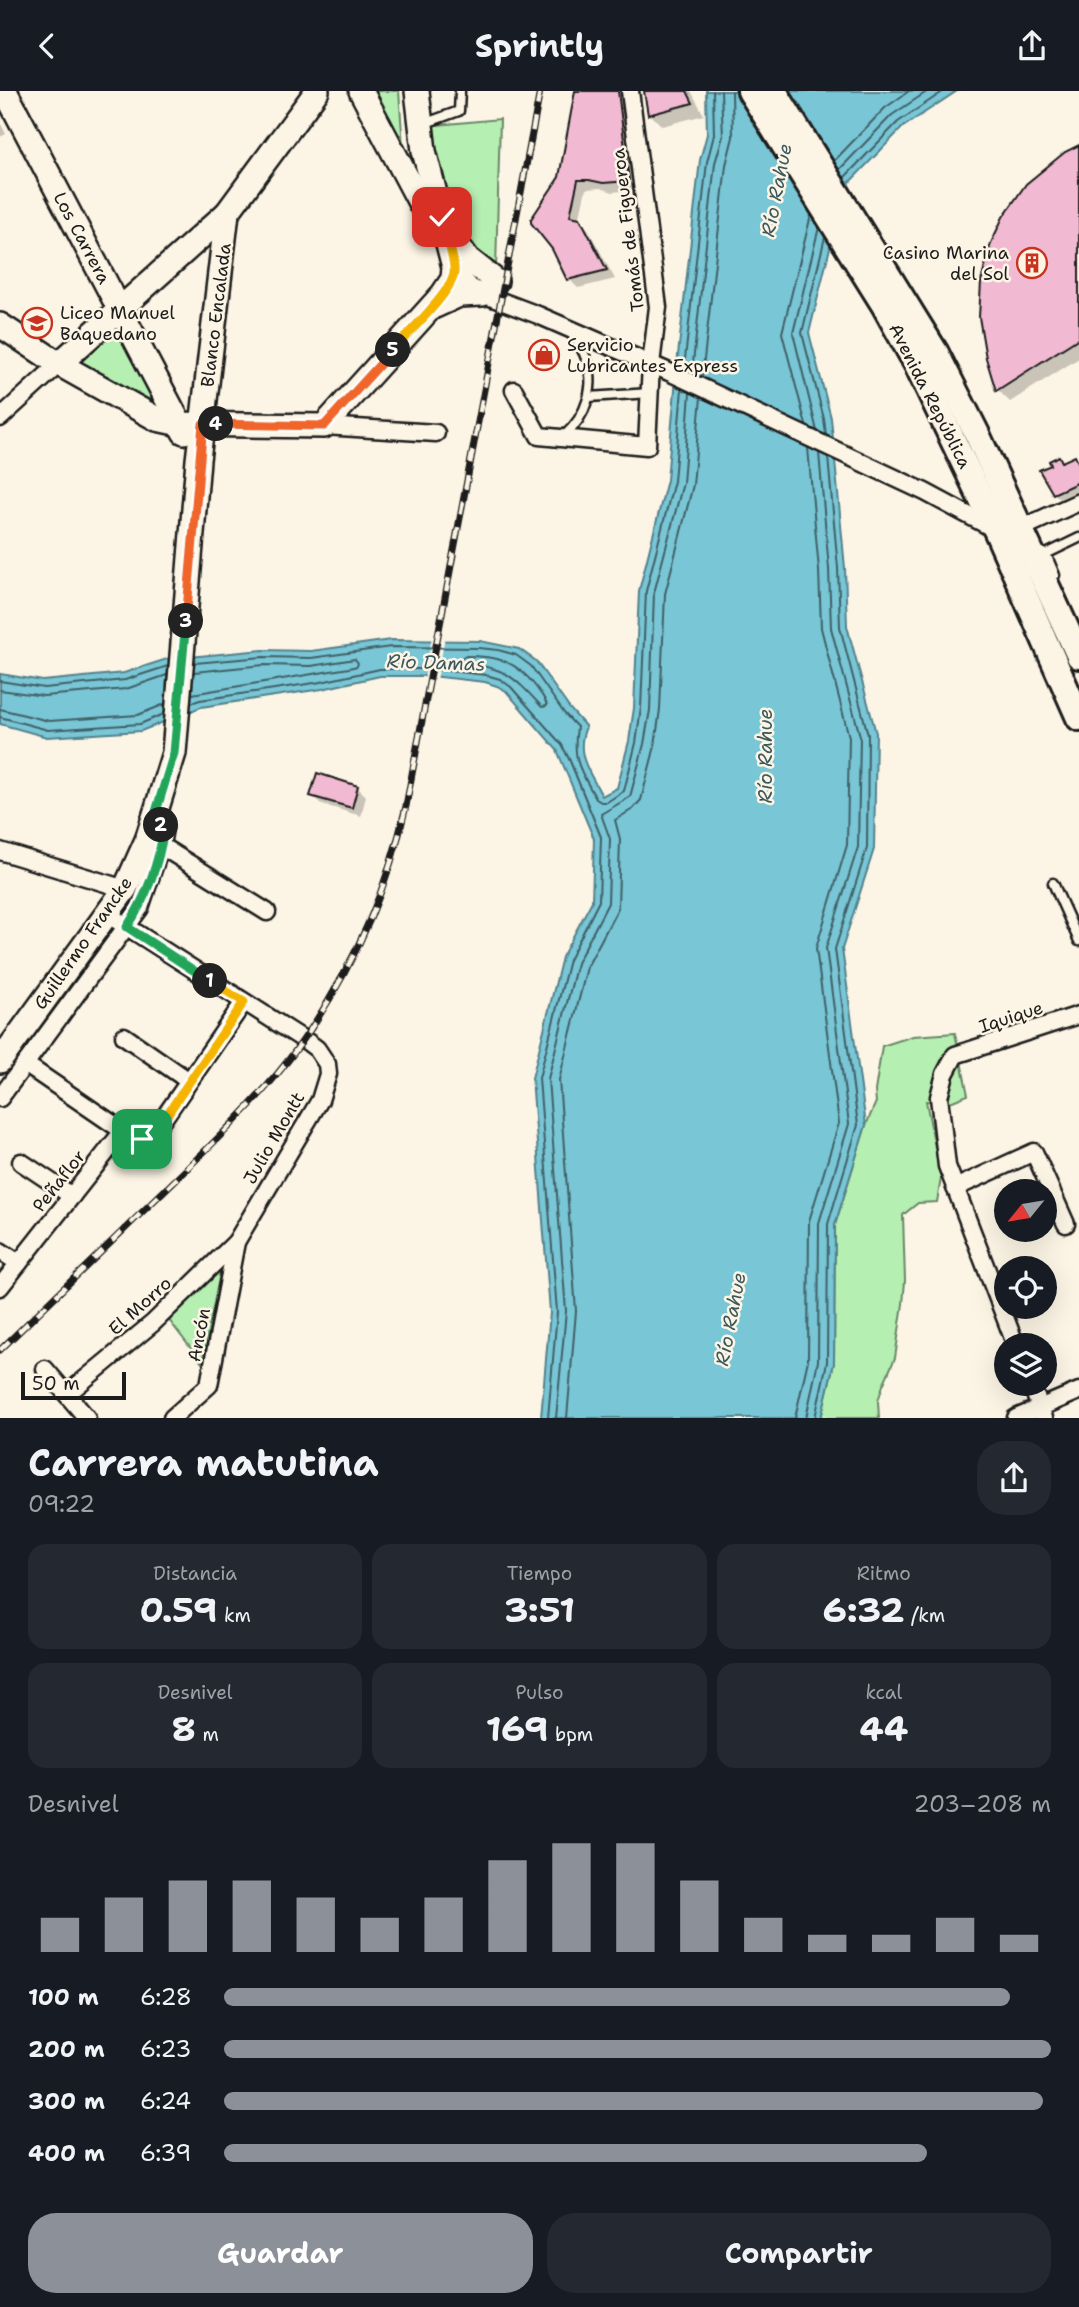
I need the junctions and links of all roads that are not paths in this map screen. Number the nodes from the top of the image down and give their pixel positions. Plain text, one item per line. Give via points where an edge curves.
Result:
1 (5, 91) edge
2 (317, 91) edge
3 (361, 91) edge
4 (417, 91) edge
5 (460, 91) edge
6 (630, 91) edge
7 (750, 91) edge
8 (774, 91) edge
9 (420, 125) junction
10 (435, 199) junction
11 (228, 213) junction
12 (872, 267) junction
13 (451, 277) junction
14 (489, 288) junction
15 (119, 308) junction
16 (429, 310) junction
17 (0, 325) edge
18 (568, 328) junction
19 (59, 364) junction
20 (651, 364) junction
21 (514, 390) dead end
22 (650, 393) junction
23 (589, 397) junction
24 (0, 418) edge
25 (192, 424) junction
26 (324, 426) junction
27 (436, 433) dead end
28 (562, 438) junction
29 (1079, 502) edge
30 (1079, 538) edge
31 (1022, 540) junction
32 (1057, 579) dead end
33 (1079, 656) edge
34 (1079, 718) edge
35 (174, 753) joint
36 (154, 818) junction
37 (162, 846) junction
38 (0, 851) edge
39 (1053, 883) dead end
40 (125, 889) junction
41 (267, 912) dead end
42 (107, 914) junction
43 (127, 927) junction
44 (1079, 941) edge
45 (244, 1002) junction
46 (1079, 1015) edge
47 (124, 1036) dead end
48 (0, 1061) edge
49 (25, 1064) junction
50 (189, 1081) junction
51 (0, 1098) edge
52 (123, 1131) junction
53 (21, 1162) dead end
54 (955, 1188) junction
55 (72, 1196) junction
56 (1066, 1224) dead end
57 (236, 1242) junction
58 (0, 1251) edge
59 (19, 1263) junction
60 (0, 1287) edge
61 (1011, 1333) edge
62 (45, 1369) dead end
63 (1079, 1391) edge
64 (67, 1394) junction
65 (1036, 1396) edge
66 (1042, 1413) edge
67 (87, 1418) edge
68 (172, 1418) edge
69 (1016, 1418) edge

1 - 15 main road, Los Carrera
2 - 11 main road
3 - 13 main road
4 - 9 main road
5 - 9 lane via 459,111
6 - 20 street, Tomás de Figueroa via 658,307
7 - 12 main road, Avenida República
8 - 12 main road, Avenida República
9 - 10 main road
10 - 13 main road
10 - 14 main road via 447,229
11 - 15 main road
11 - 25 main road, Blanco Encalada
12 - 31 main road, Avenida República via 917,365
13 - 14 street via 474,277
13 - 16 main road
14 - 16 main road via 449,298
14 - 18 street
15 - 19 main road
15 - 25 main road, Los Carrera
16 - 26 main road
17 - 19 main road
18 - 20 street
18 - 23 lane via 589,367
19 - 24 street
19 - 25 main road via 158,419
20 - 22 street, Tomás de Figueroa
20 - 31 street
21 - 28 street via 539,436
22 - 23 lane
22 - 28 street, Tomás de Figueroa via 646,446
23 - 28 lane via 581,416
25 - 26 main road
25 - 35 main road, Blanco Encalada via 198,460
26 - 27 street
29 - 31 street
30 - 31 lane
31 - 32 lane
31 - 33 main road, Avenida República via 1071,625
31 - 34 main road, Avenida República
35 - 36 main road, Guillermo Francke
36 - 37 street via 164,828
36 - 40 main road, Guillermo Francke
37 - 41 street
37 - 43 street, Guillermo Francke via 140,908
38 - 40 street
39 - 44 lane
40 - 42 main road, Guillermo Francke
42 - 43 street, Julio Montt
42 - 48 main road, Guillermo Francke
43 - 45 street, Julio Montt
43 - 49 street, Guillermo Francke
45 - 50 street
45 - 57 street, Julio Montt via 317,1049 328,1074 320,1100
46 - 54 street, Iquique via 955,1055 939,1097 947,1166
47 - 50 street
49 - 51 street, Guillermo Francke
49 - 52 street
50 - 52 street via 155,1132 142,1139
52 - 55 street, Peñaflor
53 - 55 street
54 - 56 street via 1034,1151
54 - 61 street
55 - 59 street, Peñaflor
57 - 64 street, El Morro via 153,1322
57 - 68 street, Ancón via 209,1385
58 - 59 street
59 - 60 street, Peñaflor
62 - 64 street
63 - 66 street
64 - 67 street
65 - 66 street
66 - 69 street

